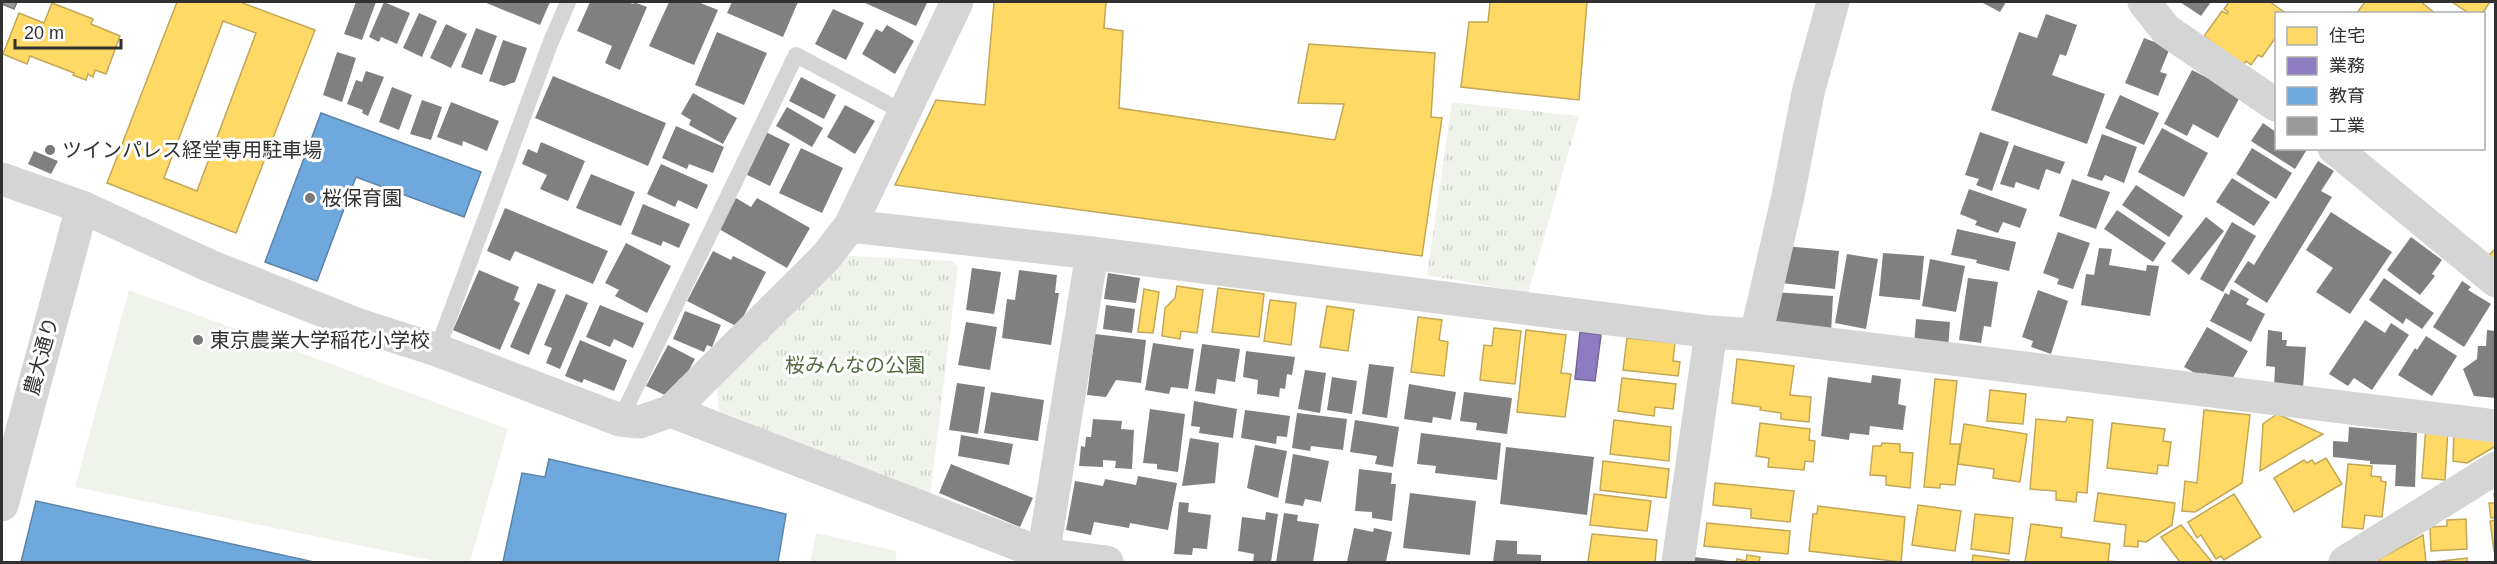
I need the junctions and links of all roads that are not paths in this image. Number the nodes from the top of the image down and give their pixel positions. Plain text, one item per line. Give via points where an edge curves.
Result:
1 (568, 2) edge
2 (957, 2) edge
3 (1833, 2) edge
4 (2144, 2) edge
5 (2275, 104) edge
6 (905, 112) junction
7 (2336, 150) edge
8 (2, 179) edge
9 (82, 207) junction
10 (850, 226) junction
11 (1092, 254) junction
12 (2496, 281) edge
13 (1711, 332) junction
14 (1756, 335) junction
15 (437, 350) junction
16 (671, 411) junction
17 (620, 420) junction
18 (2496, 426) edge
19 (2496, 468) edge
20 (2, 505) edge
21 (1043, 558) edge
22 (2354, 560) edge
23 (1107, 562) edge
24 (1678, 562) edge

1 - 15 lane
2 - 6 street
3 - 14 street via 1808,93
4 - 5 street via 2166,30
6 - 10 street
6 - 17 lane via 796,55
7 - 12 street
8 - 9 street
9 - 15 street via 210,266 359,325
9 - 20 street, 農大通り
10 - 11 street
10 - 16 street via 825,258
11 - 13 street
11 - 21 street
13 - 14 street
13 - 24 street
14 - 18 street
15 - 17 street
16 - 17 street via 640,422
16 - 21 street
19 - 22 street
21 - 23 street

